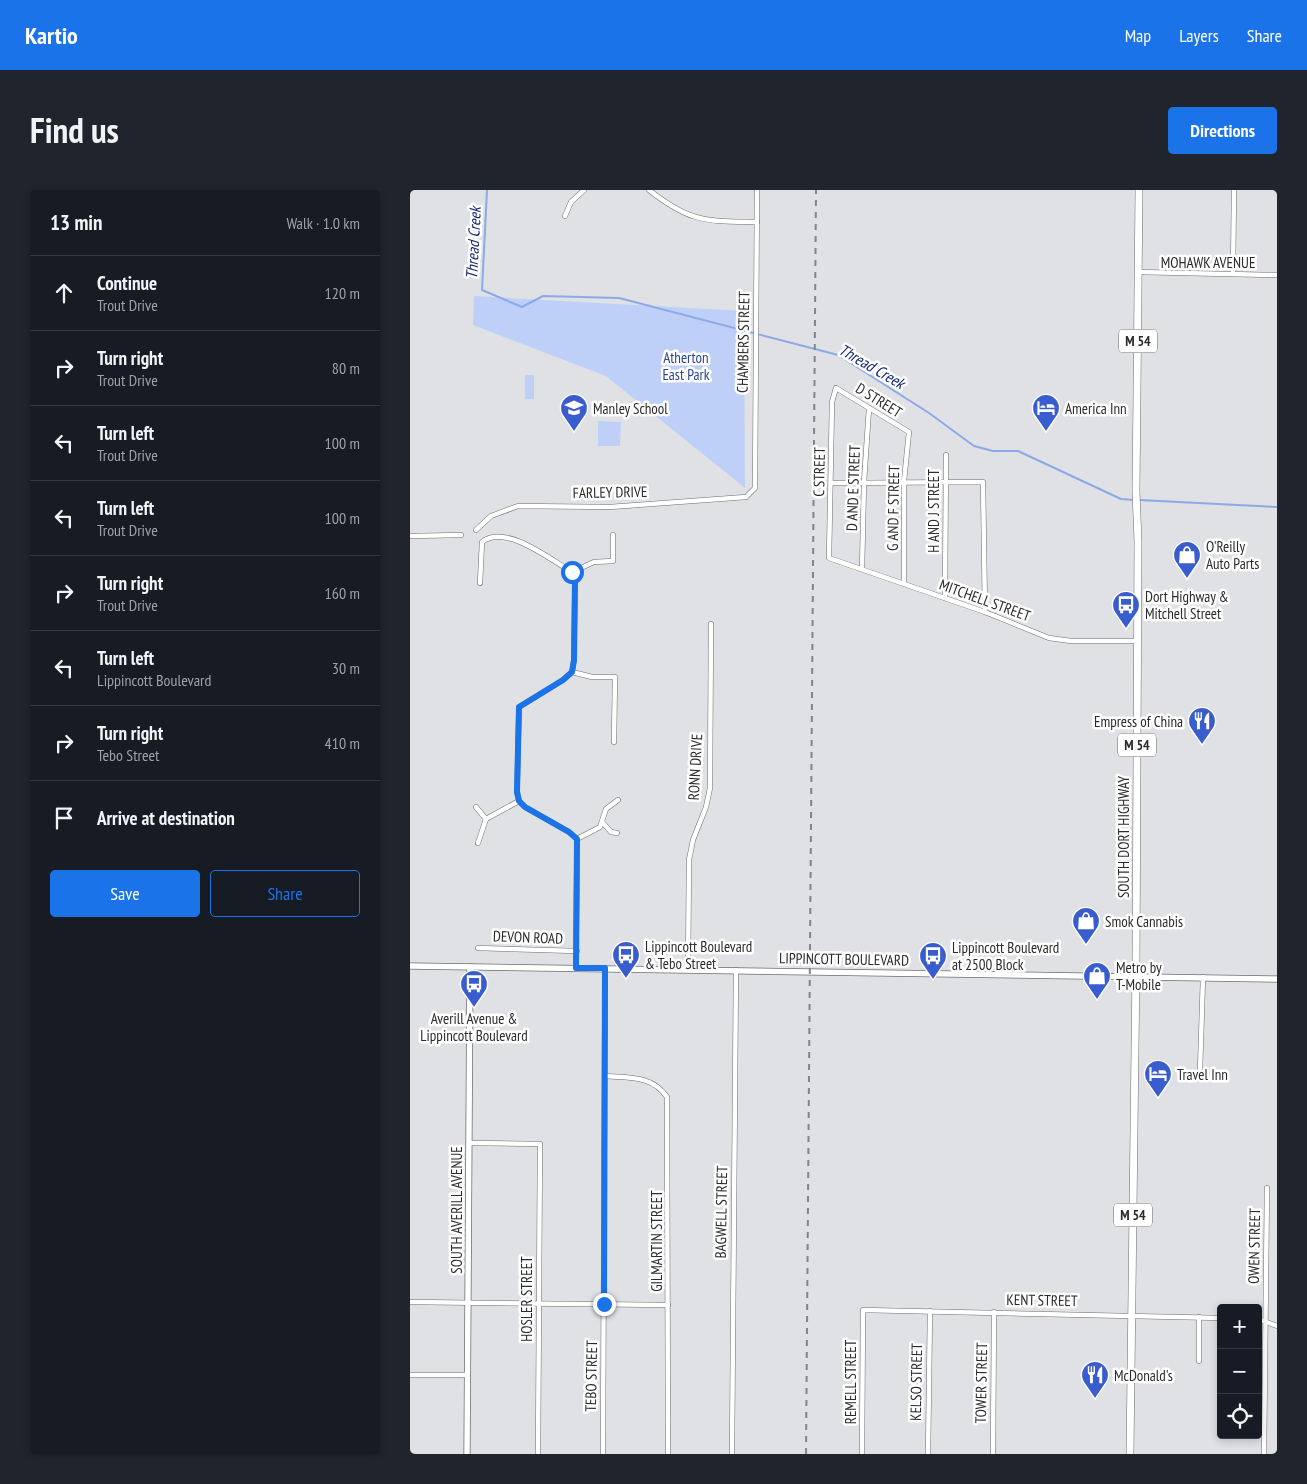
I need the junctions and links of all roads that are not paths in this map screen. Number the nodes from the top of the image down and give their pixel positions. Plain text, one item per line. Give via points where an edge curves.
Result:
1 (584, 190) edge
2 (649, 190) edge
3 (757, 190) edge
4 (1139, 190) edge
5 (1234, 190) edge
6 (565, 216) dead end
7 (757, 222) junction
8 (1138, 272) junction
9 (1233, 274) junction
10 (1277, 275) edge
11 (836, 388) joint
12 (869, 408) junction
13 (909, 432) joint
14 (946, 455) dead end
15 (904, 481) junction
16 (864, 482) junction
17 (945, 482) junction
18 (832, 483) junction
19 (751, 493) joint
20 (476, 530) dead end
21 (461, 534) dead end
22 (613, 535) dead end
23 (410, 536) edge
24 (829, 558) joint
25 (862, 569) junction
26 (572, 572) junction
27 (480, 583) dead end
28 (904, 584) junction
29 (946, 598) junction
30 (985, 612) junction
31 (711, 624) dead end
32 (1137, 641) junction
33 (572, 672) junction
34 (614, 742) dead end
35 (618, 800) dead end
36 (519, 801) junction
37 (476, 807) dead end
38 (486, 819) junction
39 (602, 825) junction
40 (617, 833) dead end
41 (577, 839) junction
42 (478, 843) dead end
43 (478, 948) dead end
44 (577, 951) junction
45 (410, 966) edge
46 (470, 967) junction
47 (576, 968) junction
48 (605, 968) junction
49 (688, 970) junction
50 (736, 970) junction
51 (1136, 976) junction
52 (1203, 977) junction
53 (1277, 979) edge
54 (1200, 1071) dead end
55 (605, 1076) junction
56 (469, 1143) junction
57 (1267, 1188) dead end
58 (410, 1302) edge
59 (468, 1302) junction
60 (538, 1303) junction
61 (604, 1304) junction
62 (668, 1305) junction
63 (863, 1310) joint
64 (930, 1311) junction
65 (994, 1312) junction
66 (1132, 1315) junction
67 (1199, 1317) junction
68 (1217, 1318) edge
69 (1262, 1321) edge
70 (1265, 1323) junction
71 (1277, 1326) edge
72 (1199, 1361) dead end
73 (410, 1375) edge
74 (467, 1375) junction
75 (467, 1454) edge
76 (538, 1454) edge
77 (602, 1454) edge
78 (668, 1454) edge
79 (732, 1454) edge
80 (862, 1454) edge
81 (928, 1454) edge
82 (992, 1454) edge
83 (1130, 1454) edge
84 (1264, 1454) edge

1 - 6 street via 571,202
2 - 7 street via 689,216 711,221
3 - 7 street, CHAMBERS STREET
4 - 8 main road, SOUTH DORT HIGHWAY / M 54
5 - 9 street
7 - 19 street, CHAMBERS STREET via 755,488
8 - 9 street, MOHAWK AVENUE
8 - 32 main road, SOUTH DORT HIGHWAY / M 54
9 - 10 street, MOHAWK AVENUE
11 - 12 street, D STREET
11 - 18 street, C STREET via 832,402
12 - 13 street, D STREET
12 - 16 street, D AND E STREET
13 - 15 street, G AND F STREET
14 - 17 street, H AND J STREET
15 - 16 street
15 - 17 street
15 - 28 street, G AND F STREET
16 - 18 street
16 - 25 street, D AND E STREET
17 - 29 street, H AND J STREET
17 - 30 street via 983,482
18 - 24 street, C STREET
19 - 20 street, FARLEY DRIVE via 746,497 610,507 518,506 492,516
21 - 23 street
22 - 26 street via 613,561 594,562
24 - 25 street, MITCHELL STREET
25 - 28 street, MITCHELL STREET
26 - 27 street via 511,538 488,538 482,542
26 - 33 street via 575,578
28 - 29 street, MITCHELL STREET
29 - 30 street, MITCHELL STREET
30 - 32 street, MITCHELL STREET via 1049,638
31 - 49 street, RONN DRIVE via 710,788 689,860
32 - 51 main road, SOUTH DORT HIGHWAY / M 54
33 - 34 street via 592,677 615,677
33 - 36 street via 519,707
35 - 39 street via 606,809
36 - 38 street
36 - 41 street
37 - 38 street
38 - 42 street
39 - 40 street
39 - 41 street
41 - 44 street
43 - 44 street, DEVON ROAD
44 - 47 street
45 - 46 street, LIPPINCOTT BOULEVARD
46 - 47 street, LIPPINCOTT BOULEVARD
46 - 56 street, SOUTH AVERILL AVENUE
47 - 48 street, LIPPINCOTT BOULEVARD
48 - 49 street, LIPPINCOTT BOULEVARD
48 - 55 street, TEBO STREET
49 - 50 street, LIPPINCOTT BOULEVARD
50 - 51 street, LIPPINCOTT BOULEVARD
50 - 79 street, BAGWELL STREET
51 - 52 street, LIPPINCOTT BOULEVARD
51 - 66 main road, SOUTH DORT HIGHWAY / M 54
52 - 53 street, LIPPINCOTT BOULEVARD
52 - 54 street
55 - 61 street, TEBO STREET
55 - 62 street, GILMARTIN STREET via 639,1077 661,1088 667,1097
56 - 59 street, SOUTH AVERILL AVENUE
56 - 60 street, HOSLER STREET via 540,1144
57 - 70 street, OWEN STREET
58 - 59 street
59 - 60 street
59 - 74 street, SOUTH AVERILL AVENUE
60 - 61 street
60 - 76 street, HOSLER STREET
61 - 62 street
61 - 77 street, TEBO STREET
62 - 78 street, GILMARTIN STREET
63 - 64 street, KENT STREET
63 - 80 street, REMELL STREET
64 - 65 street, KENT STREET
64 - 81 street, KELSO STREET
65 - 66 street, KENT STREET
65 - 82 street, TOWER STREET
66 - 67 street, KENT STREET
66 - 83 main road, SOUTH DORT HIGHWAY / M 54
67 - 68 street, KENT STREET
67 - 72 street
69 - 70 street
70 - 71 street
70 - 84 street, OWEN STREET
73 - 74 street
74 - 75 street, SOUTH AVERILL AVENUE

